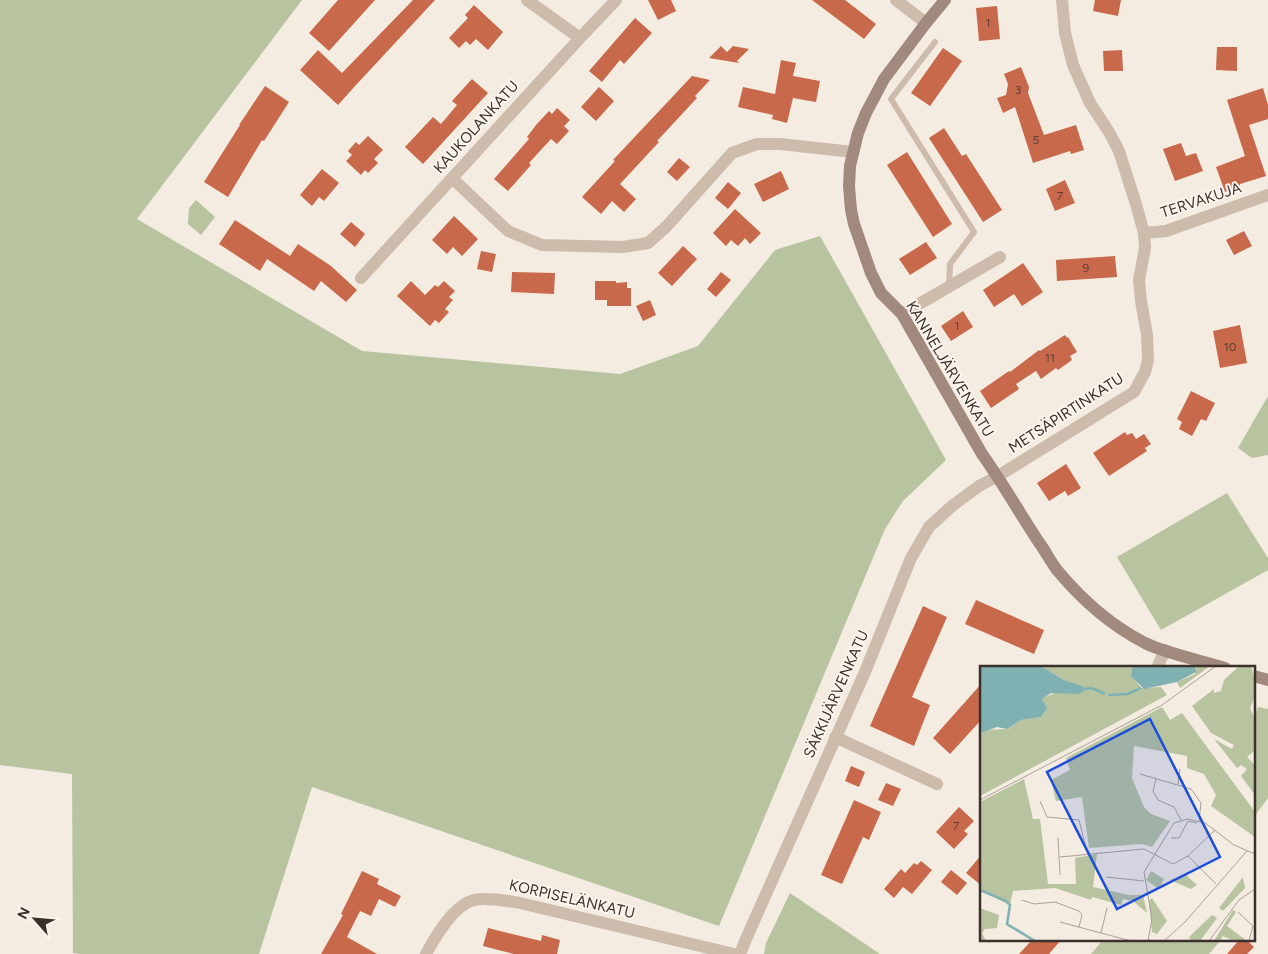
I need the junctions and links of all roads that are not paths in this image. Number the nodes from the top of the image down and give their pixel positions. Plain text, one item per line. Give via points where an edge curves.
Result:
1 (527, 0) edge
2 (616, 0) edge
3 (896, 0) edge
4 (945, 0) edge
5 (1062, 0) edge
6 (926, 23) junction
7 (580, 38) junction
8 (935, 42) dead end
9 (853, 152) junction
10 (452, 178) junction
11 (1268, 195) edge
12 (1144, 233) junction
13 (1000, 257) dead end
14 (361, 278) dead end
15 (949, 286) junction
16 (902, 314) junction
17 (998, 476) junction
18 (1165, 650) junction
19 (1158, 666) edge
20 (1218, 666) edge
21 (835, 737) junction
22 (937, 784) dead end
23 (426, 954) edge
24 (734, 954) edge
25 (740, 954) edge

1 - 7 street
2 - 7 street, KAUKOLANKATU
3 - 6 street
4 - 6 street, KANNELJÄRVENKATU
5 - 12 street, METSÄPIRTINKATU via 1065,33 1073,65 1090,103 1119,151
6 - 9 street, KANNELJÄRVENKATU via 874,96
7 - 10 street, KAUKOLANKATU
8 - 15 lane via 891,99 974,232 950,264
9 - 10 street via 757,144 732,153 648,243 623,247 542,245 508,231
9 - 16 street, KANNELJÄRVENKATU via 849,186 854,224 881,293
10 - 14 street, KAUKOLANKATU
11 - 12 street, TERVAKUJA via 1166,231
12 - 17 street, METSÄPIRTINKATU via 1145,248 1139,280 1148,360 1140,383 1134,392
13 - 15 street
15 - 16 street
16 - 17 street, KANNELJÄRVENKATU via 982,454
17 - 18 street, KANNELJÄRVENKATU via 1056,568 1086,602 1120,629
17 - 21 street, SÄKKIJÄRVENKATU via 979,486 929,527 911,558
18 - 19 street
18 - 20 street, KANNELJÄRVENKATU
21 - 22 street
21 - 25 street, SÄKKIJÄRVENKATU
23 - 24 street, KORPISELÄNKATU via 452,914 473,900 498,899

